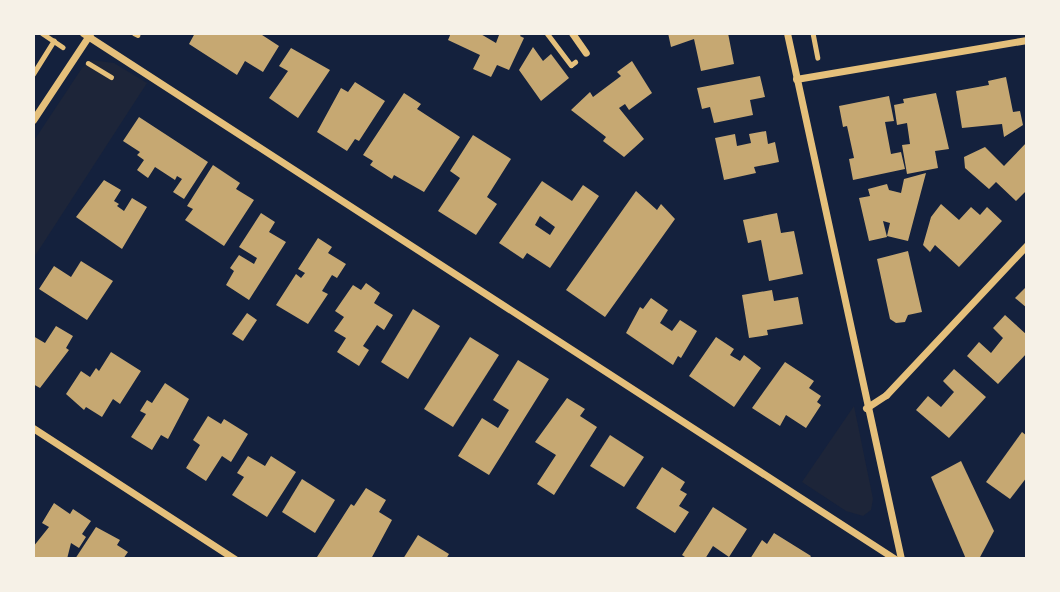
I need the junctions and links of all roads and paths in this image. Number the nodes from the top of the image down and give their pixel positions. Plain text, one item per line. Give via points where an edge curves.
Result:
1 (42, 33) edge
2 (547, 33) edge
3 (572, 33) edge
4 (787, 33) edge
5 (813, 33) edge
6 (87, 34) edge
7 (1027, 40) edge
8 (586, 53) dead end
9 (818, 58) dead end
10 (571, 65) dead end
11 (33, 74) edge
12 (796, 79) junction
13 (33, 120) edge
14 (1027, 244) edge
15 (866, 408) junction
16 (33, 428) edge
17 (235, 559) edge
18 (895, 559) edge
19 (901, 559) edge

1 - 11 path via 54,41
2 - 10 path
3 - 8 street
4 - 12 street
5 - 9 path
6 - 13 street
6 - 18 street
7 - 12 street
12 - 15 street
14 - 15 street via 886,395
15 - 19 street
16 - 17 street

